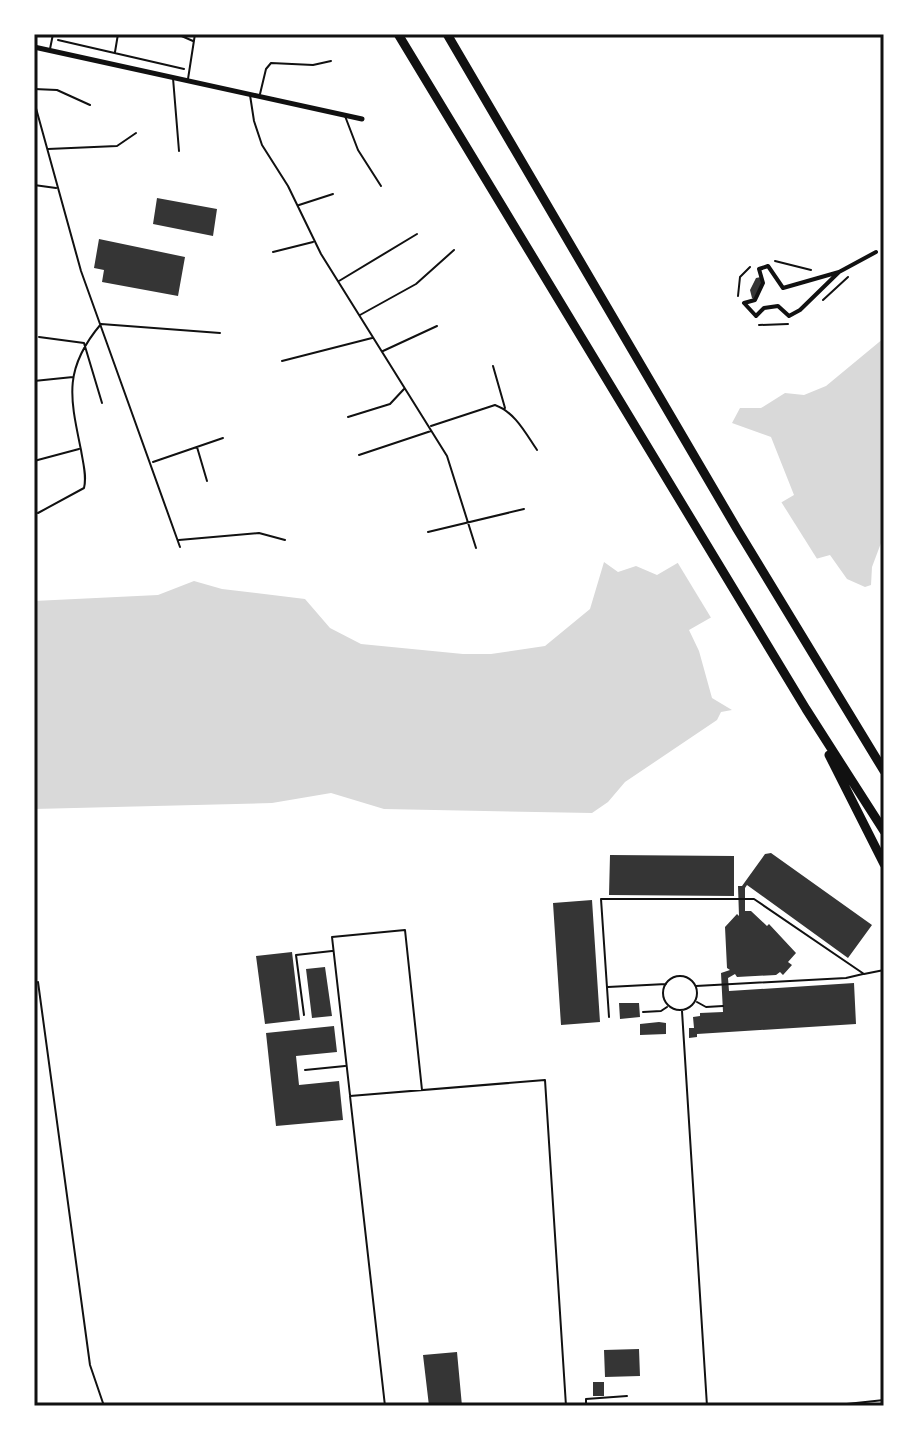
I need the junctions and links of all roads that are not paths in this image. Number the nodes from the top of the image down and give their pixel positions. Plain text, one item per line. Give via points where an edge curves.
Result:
1 (177, 34) edge
2 (195, 34) edge
3 (398, 34) edge
4 (447, 34) edge
5 (52, 36) edge
6 (194, 42) junction
7 (34, 47) edge
8 (50, 50) junction
9 (331, 61) dead end
10 (172, 76) junction
11 (187, 80) junction
12 (34, 89) edge
13 (250, 93) junction
14 (260, 95) junction
15 (34, 101) edge
16 (90, 105) dead end
17 (344, 115) junction
18 (362, 119) dead end
19 (136, 133) dead end
20 (47, 149) junction
21 (179, 151) dead end
22 (34, 185) edge
23 (381, 186) dead end
24 (57, 188) junction
25 (333, 194) dead end
26 (298, 205) junction
27 (417, 234) dead end
28 (315, 242) junction
29 (454, 250) dead end
30 (273, 252) dead end
31 (876, 252) dead end
32 (839, 272) junction
33 (338, 281) junction
34 (359, 315) junction
35 (101, 324) junction
36 (437, 326) dead end
37 (220, 333) dead end
38 (39, 337) dead end
39 (373, 338) junction
40 (84, 343) junction
41 (382, 351) junction
42 (282, 361) dead end
43 (493, 366) dead end
44 (74, 377) junction
45 (34, 381) edge
46 (405, 388) junction
47 (102, 403) dead end
48 (505, 409) junction
49 (348, 417) dead end
50 (431, 428) junction
51 (223, 438) dead end
52 (197, 446) junction
53 (81, 449) junction
54 (537, 450) dead end
55 (359, 455) dead end
56 (34, 461) edge
57 (152, 462) junction
58 (207, 481) dead end
59 (524, 509) dead end
60 (38, 513) dead end
61 (468, 523) junction
62 (428, 532) dead end
63 (178, 540) junction
64 (285, 540) dead end
65 (180, 547) dead end
66 (476, 548) dead end
67 (806, 709) junction
68 (884, 771) edge
69 (884, 831) edge
70 (884, 864) edge
71 (333, 951) junction
72 (884, 970) edge
73 (864, 974) junction
74 (38, 982) dead end
75 (666, 984) junction
76 (696, 986) junction
77 (607, 987) junction
78 (696, 1001) junction
79 (668, 1006) junction
80 (723, 1006) dead end
81 (682, 1011) junction
82 (643, 1012) dead end
83 (304, 1015) dead end
84 (609, 1017) dead end
85 (346, 1066) junction
86 (305, 1070) dead end
87 (422, 1090) junction
88 (350, 1096) junction
89 (627, 1396) dead end
90 (104, 1406) edge
91 (385, 1406) edge
92 (566, 1406) edge
93 (586, 1406) edge
94 (707, 1406) edge

1 - 6 lane
2 - 6 lane
3 - 67 highway
4 - 68 highway
5 - 8 lane
6 - 11 lane
7 - 8 street
8 - 10 street
9 - 14 lane via 271,63
10 - 11 street
10 - 21 lane
11 - 13 street
12 - 16 lane via 57,90
13 - 14 street
13 - 26 lane via 262,145
14 - 17 street
15 - 20 lane
17 - 18 street
17 - 23 lane
19 - 20 lane via 117,146
20 - 24 lane
22 - 24 lane
24 - 35 lane
25 - 26 lane
26 - 28 lane
27 - 33 lane
28 - 30 lane
28 - 33 lane
29 - 34 lane via 416,284
31 - 32 street
32 - 32 street via 783,288 768,266 759,269 763,283 755,300 744,303 756,316 771,305 789,316
33 - 34 lane
34 - 39 lane
35 - 37 lane
35 - 40 lane
35 - 57 lane
36 - 41 lane
38 - 40 lane
39 - 41 lane
39 - 42 lane
40 - 44 lane
40 - 47 lane
41 - 46 lane
43 - 48 lane
44 - 45 lane
44 - 53 lane via 70,393
46 - 49 lane via 390,404
46 - 50 lane
48 - 50 lane via 495,405
48 - 54 lane
50 - 55 lane
50 - 61 lane via 447,456
51 - 52 lane
52 - 57 lane
52 - 58 lane
53 - 56 lane
53 - 60 lane via 84,488
57 - 63 lane
59 - 61 lane
61 - 62 lane
61 - 66 lane
63 - 64 lane via 259,533
63 - 65 lane
67 - 69 highway
67 - 70 highway
71 - 83 lane via 296,955
71 - 85 lane
71 - 87 lane via 332,937 405,930
72 - 73 lane
73 - 76 lane
73 - 77 lane via 754,899 601,899
74 - 90 lane via 90,1365
75 - 76 lane via 681,976
75 - 77 lane
75 - 79 lane
76 - 78 lane
77 - 84 lane
78 - 80 lane via 706,1007
78 - 81 lane
79 - 81 lane
79 - 82 lane
81 - 94 lane
85 - 86 lane
85 - 88 lane
87 - 88 lane
87 - 92 lane via 545,1080
88 - 91 lane
89 - 93 lane via 586,1399

